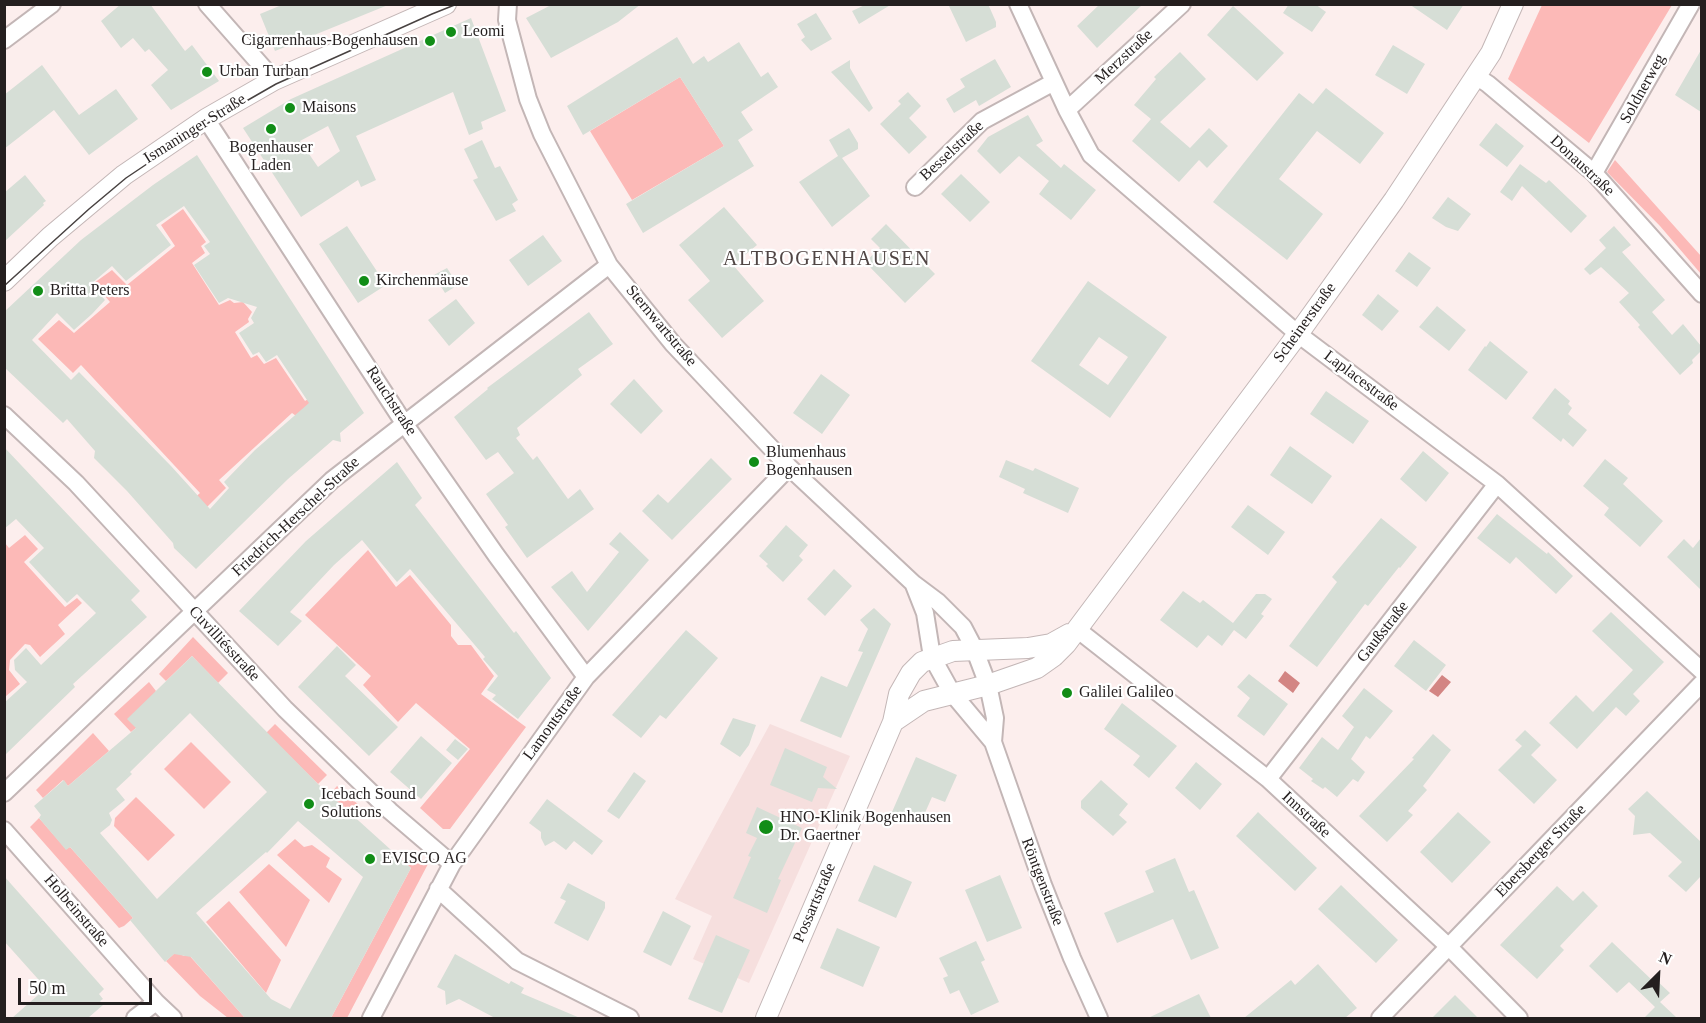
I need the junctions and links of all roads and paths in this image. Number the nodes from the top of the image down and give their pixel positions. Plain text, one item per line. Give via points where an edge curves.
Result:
1 (52, 4) edge
2 (207, 4) edge
3 (446, 4) edge
4 (508, 4) edge
5 (1018, 4) edge
6 (1182, 4) edge
7 (1513, 4) edge
8 (1691, 4) edge
9 (4, 40) edge
10 (1476, 76) junction
11 (274, 80) junction
12 (1054, 82) junction
13 (1067, 110) junction
14 (206, 119) junction
15 (1594, 173) junction
16 (915, 187) dead end
17 (609, 265) junction
18 (4, 280) edge
19 (1701, 294) edge
20 (1298, 334) junction
21 (4, 415) edge
22 (404, 423) junction
23 (789, 467) junction
24 (1497, 484) junction
25 (914, 584) junction
26 (194, 613) junction
27 (1078, 630) junction
28 (974, 648) junction
29 (932, 657) junction
30 (1701, 671) edge
31 (586, 676) junction
32 (1701, 683) edge
33 (988, 685) junction
34 (952, 693) junction
35 (892, 722) junction
36 (993, 742) junction
37 (1268, 779) junction
38 (4, 793) edge
39 (4, 830) edge
40 (452, 864) junction
41 (438, 889) junction
42 (1449, 947) junction
43 (156, 1002) junction
44 (135, 1018) edge
45 (173, 1018) edge
46 (371, 1018) edge
47 (630, 1018) edge
48 (766, 1018) edge
49 (1099, 1018) edge
50 (1380, 1018) edge
51 (1519, 1018) edge

1 - 9 street
2 - 11 street
3 - 11 street, Ismaninger Straße
4 - 17 street, Sternwartstraße via 507,20 528,99
5 - 12 street, Laplacestraße
6 - 13 street, Merzstraße
7 - 10 street, Scheinerstraße
8 - 15 street, Soldnerweg
10 - 15 street, Donaustraße
10 - 20 street, Scheinerstraße
11 - 14 street, Ismaninger Straße
12 - 13 street, Laplacestraße
12 - 16 street, Besselstraße via 982,121
13 - 20 street, Laplacestraße via 1091,155
14 - 18 street, Ismaninger Straße via 124,175
14 - 22 street, Rauchstraße
15 - 19 street, Donaustraße
17 - 22 street, Friedrich-Herschel-Straße
17 - 23 street, Sternwartstraße via 673,344
20 - 24 street, Laplacestraße
20 - 27 street, Scheinerstraße
21 - 26 street, Cuvilliésstraße via 76,483
22 - 26 street, Friedrich-Herschel-Straße via 332,480
22 - 31 street, Rauchstraße
23 - 25 street, Sternwartstraße
23 - 31 street, Lamontstraße
24 - 30 street, Laplacestraße
24 - 37 street, Gaußstraße
25 - 28 street, Sternwartstraße via 963,627
25 - 29 street, Sternwartstraße via 925,613
26 - 38 street, Friedrich-Herschel-Straße
26 - 40 street, Cuvilliésstraße via 285,709 390,811
27 - 28 street via 1051,644 1028,648
27 - 33 street, Scheinerstraße via 1037,668
27 - 37 street, Innstraße
28 - 29 street
28 - 33 street, Sternwartstraße
29 - 34 street, Röntgenstraße
29 - 35 street, Possartstraße via 911,673 899,694
31 - 40 street, Lamontstraße
32 - 42 street, Ebersberger Straße
33 - 34 street, Scheinerstraße
33 - 36 street, Röntgenstraße via 994,717
34 - 35 street, Scheinerstraße via 913,706
34 - 36 street, Röntgenstraße
35 - 48 street, Possartstraße
36 - 49 street, Röntgenstraße via 1043,885
37 - 42 street, Innstraße
39 - 43 street, Holbeinstraße
40 - 41 street, Lamontstraße
41 - 46 street, Lamontstraße
41 - 47 street via 517,961
42 - 50 street, Ebersberger Straße
42 - 51 street, Innstraße
43 - 44 street
43 - 45 street, Holbeinstraße

